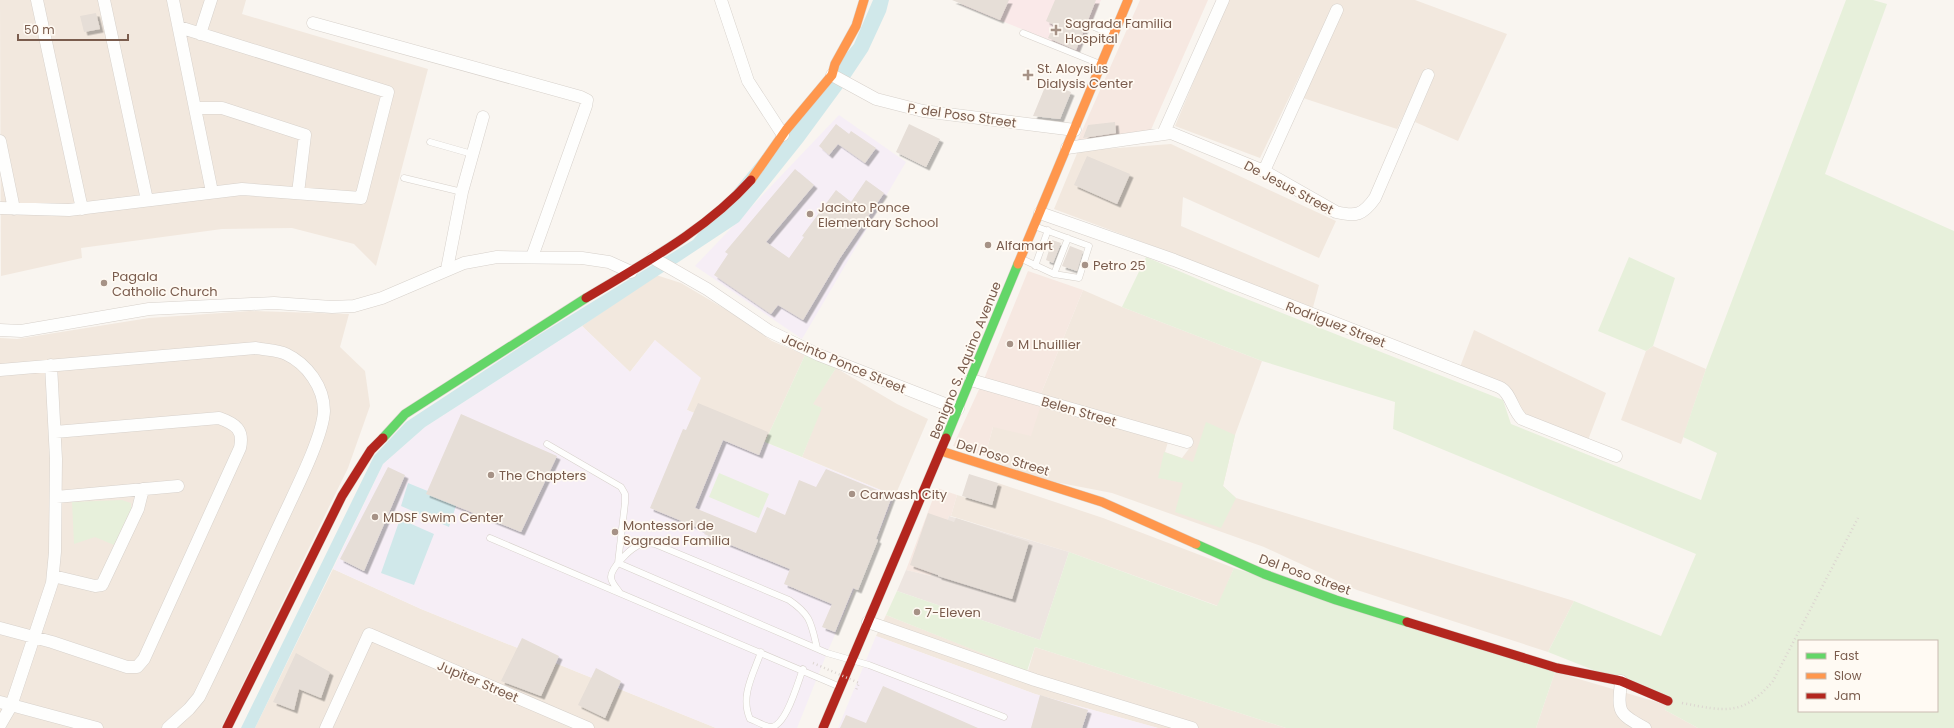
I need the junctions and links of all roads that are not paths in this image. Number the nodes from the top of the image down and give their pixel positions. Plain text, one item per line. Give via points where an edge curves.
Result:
1 (37, 0) edge
2 (104, 0) edge
3 (173, 0) edge
4 (211, 0) edge
5 (721, 0) edge
6 (864, 0) edge
7 (1128, 0) edge
8 (1223, 0) edge
9 (1336, 10) dead end
10 (313, 23) dead end
11 (1087, 24) dead end
12 (179, 27) junction
13 (1023, 33) dead end
14 (200, 34) junction
15 (1114, 35) junction
16 (1102, 65) junction
17 (1428, 74) dead end
18 (832, 75) junction
19 (196, 108) junction
20 (483, 117) dead end
21 (1075, 130) junction
22 (1162, 134) junction
23 (783, 135) junction
24 (0, 140) edge
25 (430, 142) dead end
26 (1067, 148) junction
27 (472, 154) junction
28 (1264, 171) junction
29 (404, 178) dead end
30 (212, 192) junction
31 (462, 192) junction
32 (298, 193) junction
33 (148, 200) junction
34 (0, 208) edge
35 (14, 209) junction
36 (82, 209) junction
37 (1040, 213) junction
38 (1034, 226) junction
39 (1048, 230) junction
40 (1068, 238) junction
41 (532, 257) junction
42 (652, 258) junction
43 (1021, 258) junction
44 (1035, 266) junction
45 (447, 269) junction
46 (631, 272) junction
47 (1054, 274) junction
48 (0, 330) edge
49 (52, 365) junction
50 (0, 370) edge
51 (971, 380) junction
52 (958, 409) junction
53 (55, 432) junction
54 (1187, 442) dead end
55 (547, 444) dead end
56 (941, 452) junction
57 (1616, 456) dead end
58 (178, 486) dead end
59 (143, 489) junction
60 (56, 497) junction
61 (490, 538) dead end
62 (618, 563) junction
63 (53, 576) junction
64 (621, 594) junction
65 (868, 622) junction
66 (0, 628) edge
67 (34, 637) junction
68 (816, 648) junction
69 (761, 652) junction
70 (853, 660) junction
71 (803, 669) junction
72 (1621, 681) junction
73 (841, 687) junction
74 (1668, 701) road end
75 (6, 704) edge
76 (1004, 717) dead end
77 (0, 725) edge
78 (1178, 726) edge
79 (97, 728) edge
80 (168, 728) edge
81 (227, 728) edge
82 (326, 728) edge
83 (588, 728) edge
84 (823, 728) edge
85 (1192, 728) edge
86 (1645, 728) edge

1 - 36 street
2 - 33 street
3 - 12 street
4 - 14 street
5 - 23 street via 748,81
6 - 18 street via 856,26 835,64
7 - 15 street, Benigno S. Aquino Avenue
8 - 22 street
9 - 28 street
10 - 41 street via 586,100
11 - 15 lane
12 - 14 street
12 - 19 street
13 - 16 lane
14 - 32 street via 388,92 361,198
15 - 16 street, Benigno S. Aquino Avenue
16 - 21 street, Benigno S. Aquino Avenue
17 - 28 street, De Jesus Street via 1375,198 1367,209 1357,215 1336,212
18 - 21 street, P. del Poso Street via 876,99 922,111
18 - 23 street
19 - 30 street
19 - 32 street via 222,108 304,135
20 - 27 street
21 - 26 street, Benigno S. Aquino Avenue
22 - 26 street, De Jesus Street
22 - 28 street, De Jesus Street via 1180,135
23 - 42 street via 754,177 735,198 680,241
24 - 35 street
25 - 27 lane
26 - 37 street, Benigno S. Aquino Avenue
27 - 31 street
29 - 31 lane
30 - 32 street via 242,189
30 - 33 street
31 - 45 street
33 - 36 street
34 - 35 street
35 - 36 street
37 - 38 street, Benigno S. Aquino Avenue
37 - 57 street, Rodriguez Street via 1174,260 1504,389 1522,420
38 - 39 lane
38 - 43 street, Benigno S. Aquino Avenue
39 - 40 lane
39 - 44 lane
40 - 47 lane
40 - 47 lane via 1089,246 1078,278
41 - 45 street via 497,257
41 - 46 street via 582,258 609,262
42 - 46 street
42 - 52 street, Jacinto Ponce Street via 707,288 769,331 819,355
43 - 44 lane
43 - 51 street, Benigno S. Aquino Avenue
44 - 47 lane
45 - 48 street via 382,298 354,306 274,303 149,310 21,331
46 - 81 street via 533,331 405,414 370,450 342,496
49 - 50 street
49 - 53 street
49 - 80 street via 256,348 285,353 306,367 322,396 323,423 303,474 221,651 199,697
51 - 52 street, Benigno S. Aquino Avenue
51 - 54 street, Belen Street
52 - 56 street, Benigno S. Aquino Avenue
53 - 60 street
53 - 67 street via 220,418 236,426 242,439 144,659 137,667 127,667
55 - 62 lane via 622,487 625,503
56 - 65 street, Benigno S. Aquino Avenue
56 - 72 street, Del Poso Street via 1102,502 1264,574 1336,600 1557,668
58 - 59 street
59 - 60 street
59 - 63 street via 138,509 102,585 95,586
60 - 63 street
61 - 64 lane
62 - 64 lane via 611,575 612,582
62 - 68 lane
62 - 68 lane via 636,546 655,544 782,597 802,609 810,620
63 - 67 street
64 - 69 lane
65 - 70 street, Benigno S. Aquino Avenue
65 - 78 street
66 - 67 street
67 - 75 street
68 - 70 lane
69 - 71 lane
69 - 71 lane via 746,694 745,708 750,719 771,728 784,719
70 - 73 street, Benigno S. Aquino Avenue
70 - 76 lane
71 - 73 lane
72 - 74 street, Del Poso Street
72 - 86 street via 1619,700 1622,713
73 - 84 street, Benigno S. Aquino Avenue
75 - 77 street
75 - 79 street
78 - 85 street
82 - 83 street, Jupiter Street via 369,634

